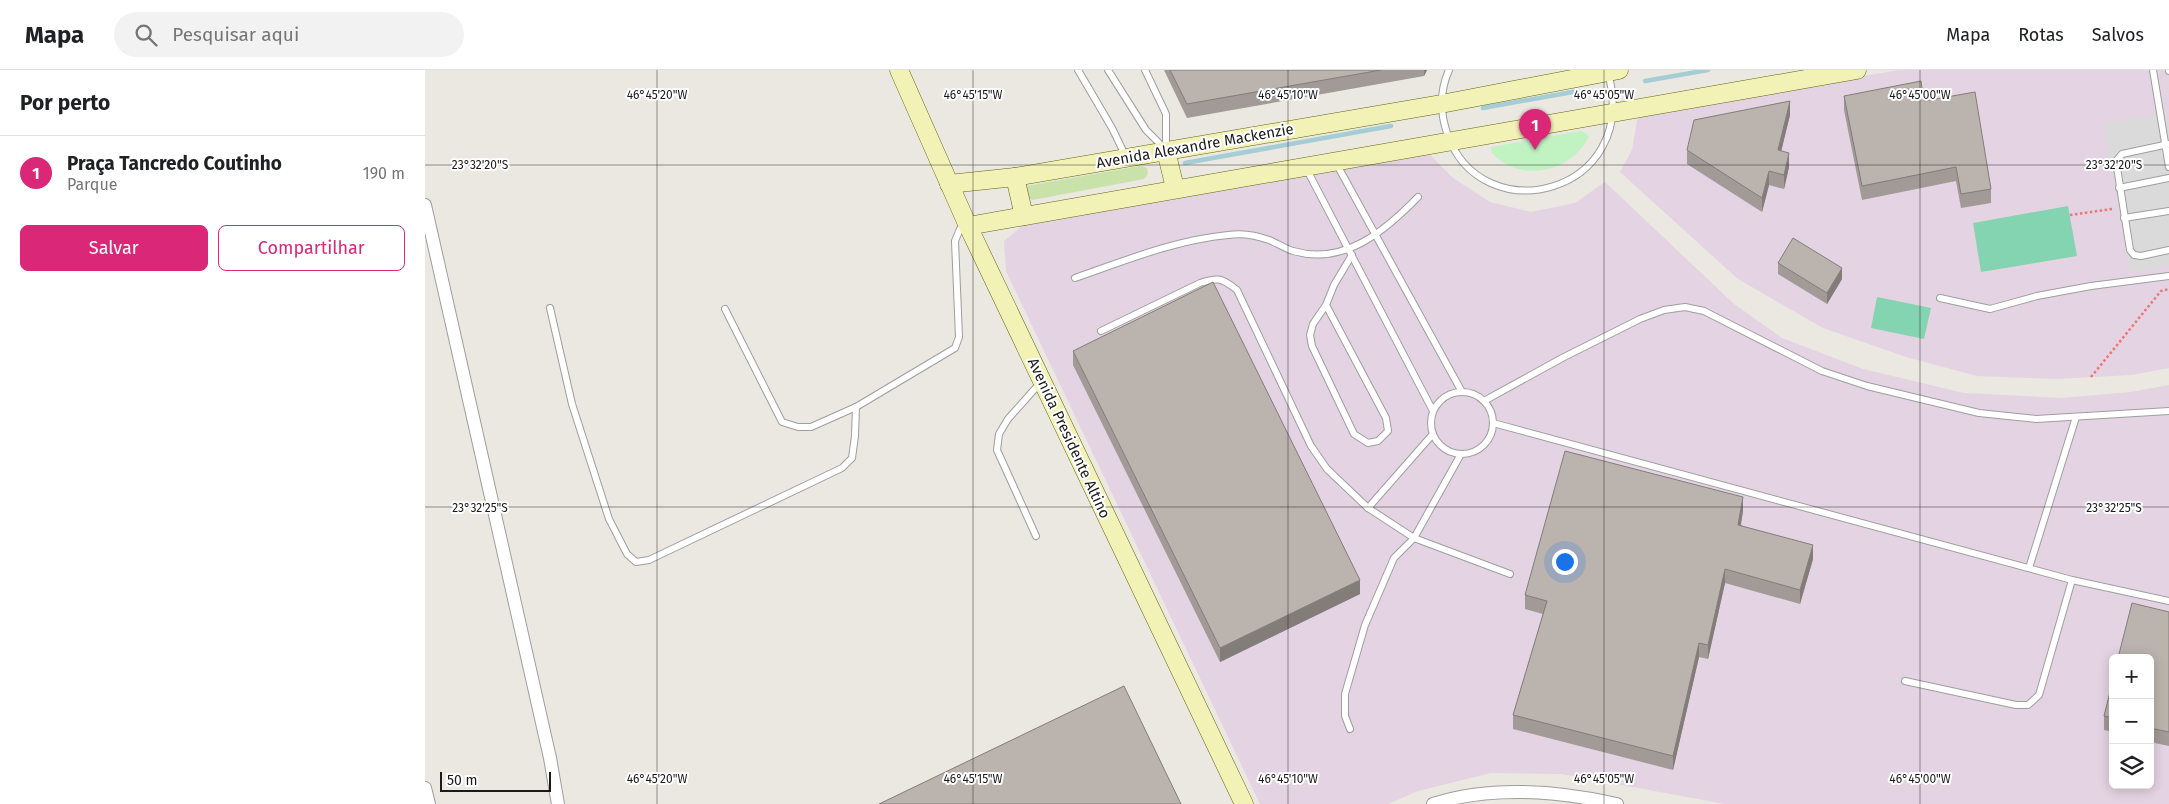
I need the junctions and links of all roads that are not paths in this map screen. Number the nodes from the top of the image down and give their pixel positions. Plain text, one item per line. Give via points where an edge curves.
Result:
1 (899, 70) edge
2 (1078, 70) edge
3 (1108, 70) edge
4 (1145, 70) edge
5 (1449, 70) edge
6 (1857, 70) edge
7 (2153, 70) edge
8 (1611, 71) edge
9 (1441, 104) junction
10 (1614, 112) junction
11 (1449, 141) junction
12 (2167, 145) edge
13 (1166, 151) junction
14 (1126, 158) junction
15 (1334, 161) junction
16 (1305, 166) junction
17 (2169, 167) edge
18 (1015, 177) junction
19 (2169, 178) edge
20 (949, 184) junction
21 (1175, 188) junction
22 (2119, 188) junction
23 (1418, 197) dead end
24 (425, 205) edge
25 (2169, 211) edge
26 (1024, 216) junction
27 (2124, 218) junction
28 (968, 226) junction
29 (1375, 236) junction
30 (1348, 249) junction
31 (2169, 250) edge
32 (1352, 256) junction
33 (2169, 276) edge
34 (1075, 278) dead end
35 (1940, 298) dead end
36 (1326, 304) junction
37 (550, 308) dead end
38 (725, 309) dead end
39 (1101, 331) dead end
40 (1042, 381) junction
41 (1462, 392) junction
42 (1484, 401) junction
43 (856, 407) junction
44 (1433, 411) junction
45 (2169, 411) edge
46 (2075, 417) junction
47 (1493, 423) junction
48 (1433, 434) junction
49 (1461, 454) junction
50 (1368, 508) junction
51 (1036, 536) dead end
52 (1414, 538) junction
53 (2029, 568) junction
54 (1510, 574) dead end
55 (2072, 580) junction
56 (2169, 601) edge
57 (1905, 681) dead end
58 (1350, 729) dead end
59 (425, 788) edge
60 (1610, 803) edge
61 (429, 804) edge
62 (557, 804) edge
63 (1243, 804) edge
64 (1433, 804) edge

1 - 20 street, Avenida Presidente Altino
2 - 14 lane
3 - 13 lane via 1146,130
4 - 13 lane via 1166,114
5 - 9 lane
6 - 10 street
7 - 12 lane
8 - 9 street, Avenida Alexandre Mackenzie
8 - 10 lane, Avenida Alexandre Mackenzie
9 - 11 lane
9 - 13 street, Avenida Alexandre Mackenzie
10 - 11 street
10 - 11 lane via 1606,140 1589,165 1571,179 1549,188 1525,190 1491,182 1471,169
11 - 15 street
12 - 17 lane
12 - 22 lane via 2122,154 2116,161
13 - 14 street, Avenida Alexandre Mackenzie
13 - 21 street
14 - 18 street, Avenida Alexandre Mackenzie
15 - 16 street
15 - 29 lane
16 - 21 street
16 - 30 lane
18 - 20 street, Avenida Alexandre Mackenzie
18 - 26 street
19 - 22 lane
20 - 28 street, Avenida Presidente Altino
21 - 26 street
22 - 27 lane
23 - 29 lane
24 - 62 street via 550,758
25 - 27 lane
26 - 28 street
27 - 31 lane via 2130,250 2134,255
28 - 40 street, Avenida Presidente Altino
28 - 43 lane via 960,229 955,241 959,337 955,348
29 - 30 lane
29 - 41 lane
30 - 32 lane
30 - 34 lane via 1309,254 1248,235 1228,234 1159,250
32 - 36 lane
32 - 44 lane
33 - 35 lane via 2091,286 1990,309
36 - 36 lane via 1313,324 1312,346 1354,434 1368,443 1378,441 1388,431 1386,418
37 - 43 lane via 573,404 609,519 627,554 636,562 649,560 843,468 852,458
38 - 43 lane via 782,422 798,427 811,426
39 - 50 lane via 1200,283 1223,279 1237,290 1311,446 1327,469
40 - 51 lane via 1008,419 999,434 997,450
40 - 63 street, Avenida Presidente Altino
41 - 42 lane via 1474,394
41 - 44 lane via 1450,394
42 - 46 lane via 1564,356 1640,319 1664,310 1685,307 1704,311 1822,371 1867,386 1979,413 2036,419
42 - 47 lane
44 - 48 lane
45 - 46 lane
46 - 53 lane
47 - 49 lane via 1483,445 1473,452
47 - 53 lane
48 - 49 lane via 1449,452
48 - 50 lane
49 - 52 lane
50 - 52 lane
52 - 54 lane
52 - 58 lane via 1394,558 1365,625 1345,694 1345,716
53 - 55 lane
55 - 56 lane
55 - 57 lane via 2039,695 2028,705
59 - 61 street
60 - 64 street via 1525,791 1449,799

